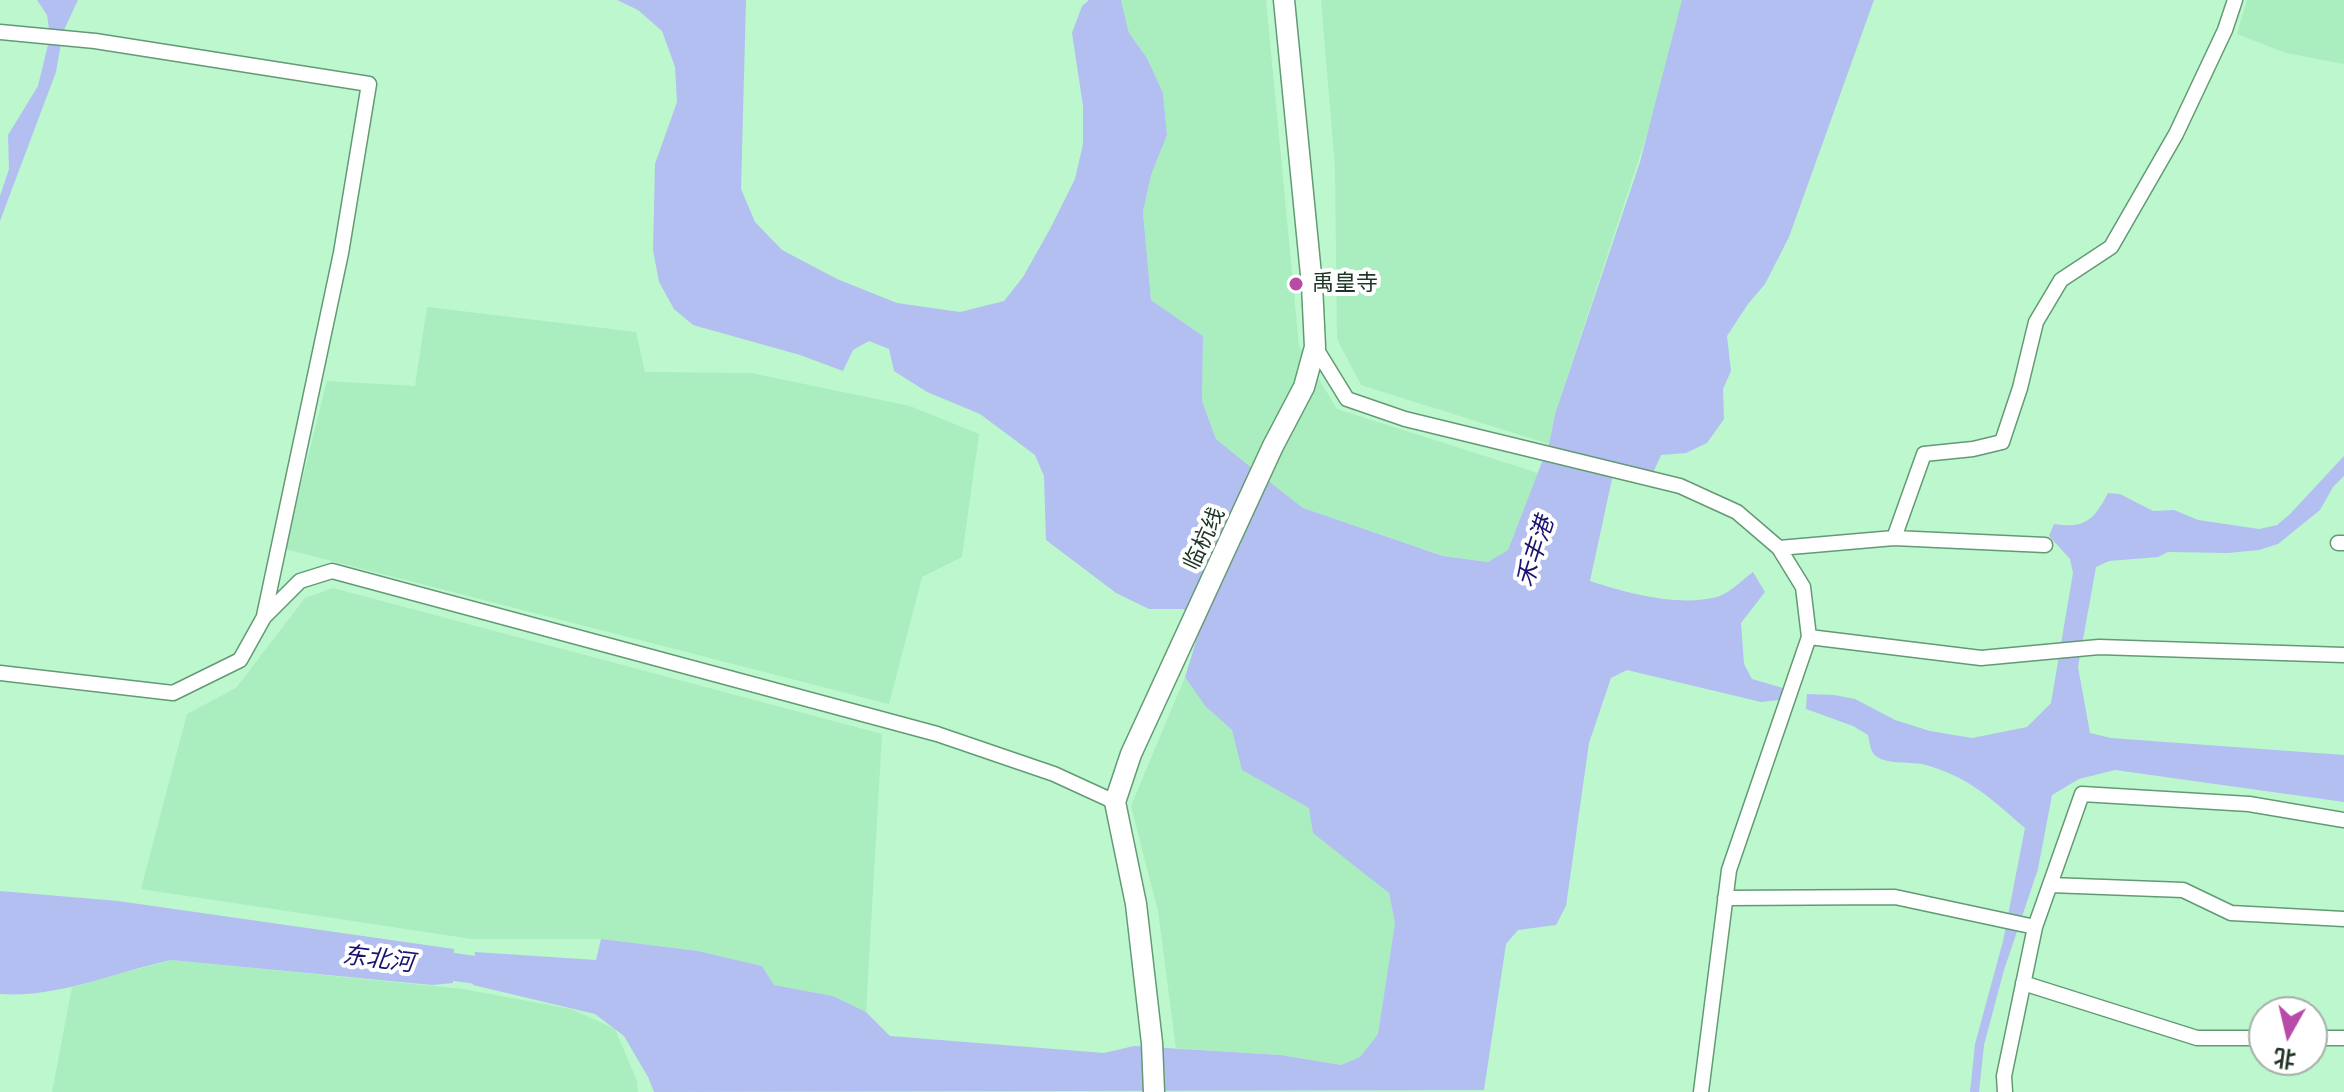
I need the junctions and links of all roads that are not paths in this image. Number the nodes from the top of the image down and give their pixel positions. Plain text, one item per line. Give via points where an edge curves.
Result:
1 (1284, 0) edge
2 (2235, 0) edge
3 (0, 32) edge
4 (1315, 347) junction
5 (1894, 538) junction
6 (2045, 545) dead end
7 (1779, 548) junction
8 (264, 617) junction
9 (1809, 637) junction
10 (2344, 655) edge
11 (0, 673) edge
12 (1115, 802) junction
13 (2344, 820) edge
14 (2050, 885) junction
15 (1725, 898) junction
16 (2344, 919) edge
17 (2035, 927) junction
18 (2023, 983) junction
19 (2248, 1038) edge
20 (1154, 1092) edge
21 (1701, 1092) edge
22 (2005, 1092) edge

1 - 4 street, 临杭线
2 - 5 street via 2176,134 2111,247 2061,280 2036,322 2002,442 1924,454
3 - 8 street via 95,41 369,84 341,253
4 - 7 street via 1347,399 1405,419 1680,486 1737,512
4 - 12 street, 临杭线 via 1304,387 1131,754
5 - 6 street
5 - 7 street
7 - 9 street via 1803,587
8 - 11 street via 240,660 173,693
8 - 12 street via 300,581 332,571 937,734 1054,774
9 - 10 street via 1981,658 2099,647
9 - 15 street via 1729,870
12 - 20 street via 1136,904
13 - 14 street via 2249,804 2082,794
14 - 16 street via 2183,890 2231,913
14 - 17 street
15 - 17 street via 1895,897
15 - 21 street
17 - 18 street
18 - 19 street via 2197,1038
18 - 22 street

